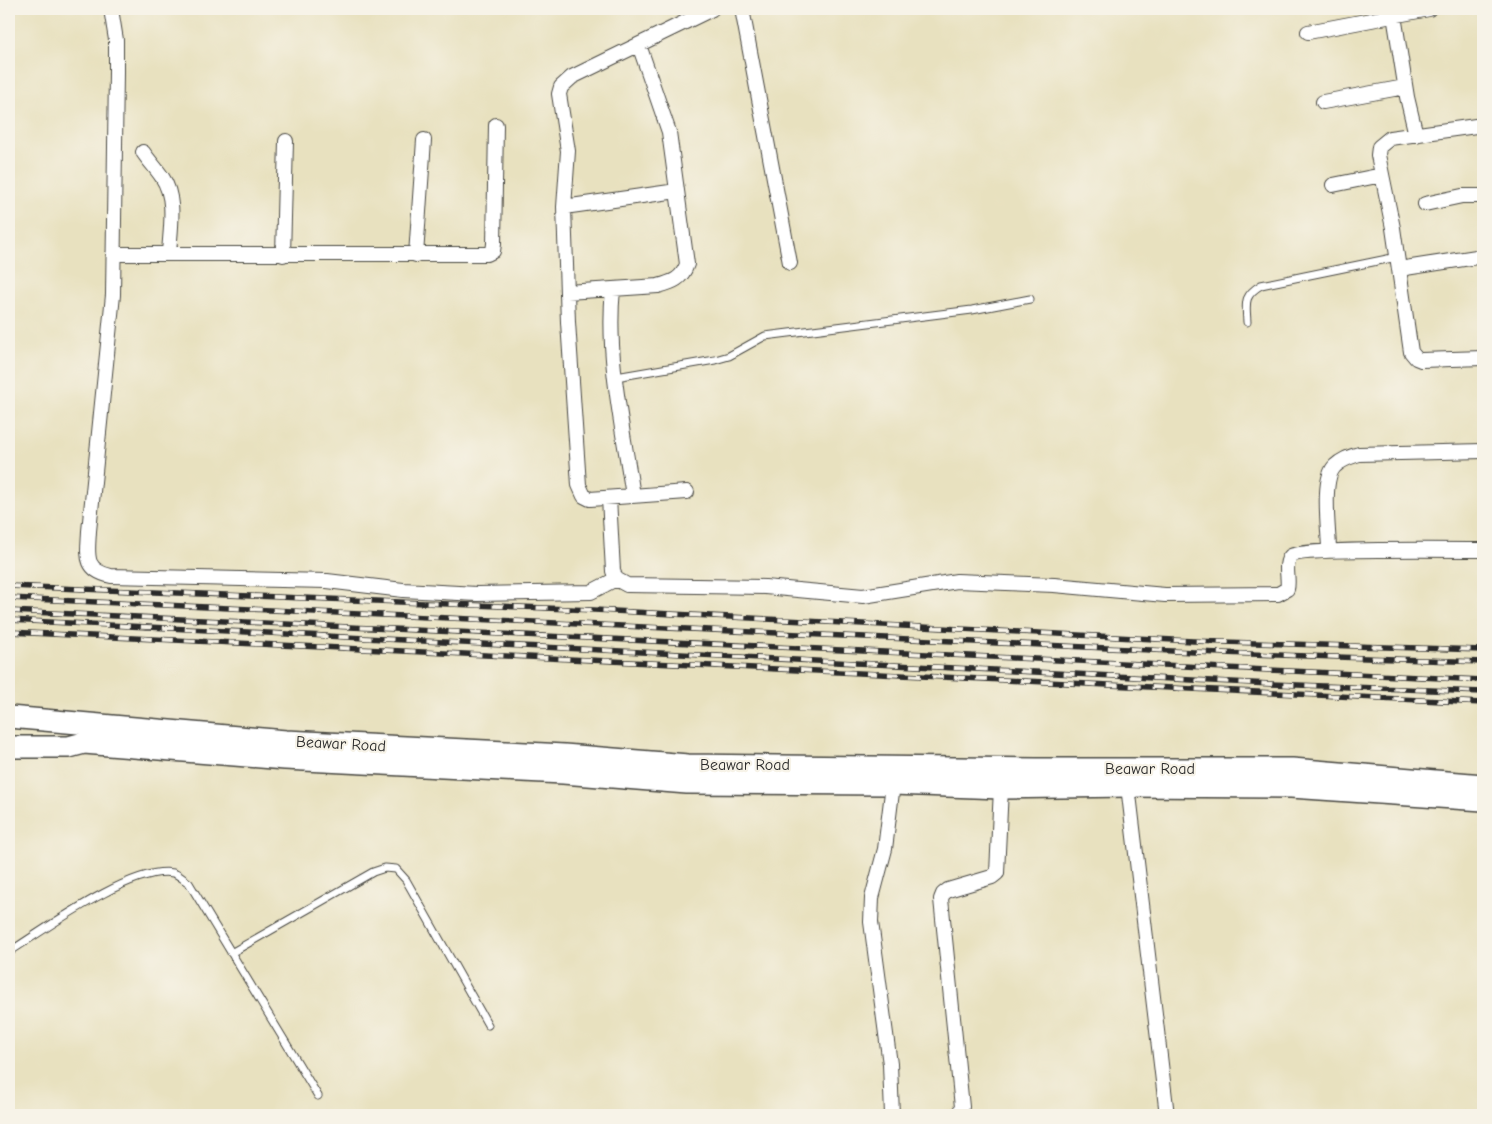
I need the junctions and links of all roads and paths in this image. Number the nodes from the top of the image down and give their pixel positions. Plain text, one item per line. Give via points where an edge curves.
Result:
1 (111, 9) edge
2 (712, 9) edge
3 (742, 9) edge
4 (1429, 9) edge
5 (1393, 12) edge
6 (1308, 32) dead end
7 (639, 45) junction
8 (1405, 87) junction
9 (1323, 102) dead end
10 (496, 125) dead end
11 (1483, 126) edge
12 (1416, 135) junction
13 (424, 140) dead end
14 (286, 141) dead end
15 (143, 152) dead end
16 (1382, 175) junction
17 (1333, 185) dead end
18 (677, 192) junction
19 (1483, 196) edge
20 (1425, 204) dead end
21 (564, 207) junction
22 (113, 254) junction
23 (169, 254) junction
24 (283, 255) junction
25 (416, 255) junction
26 (1483, 256) edge
27 (790, 263) dead end
28 (1398, 263) junction
29 (613, 289) junction
30 (567, 292) junction
31 (1030, 299) dead end
32 (1247, 322) dead end
33 (1483, 358) edge
34 (616, 377) junction
35 (1483, 451) edge
36 (687, 492) dead end
37 (633, 496) junction
38 (609, 498) junction
39 (1329, 550) junction
40 (1483, 550) edge
41 (616, 579) junction
42 (9, 717) edge
43 (9, 748) edge
44 (893, 784) junction
45 (1483, 785) edge
46 (1128, 786) junction
47 (1001, 788) junction
48 (1483, 800) edge
49 (9, 952) edge
50 (231, 953) junction
51 (488, 1025) dead end
52 (318, 1096) dead end
53 (892, 1115) edge
54 (958, 1115) edge
55 (1167, 1115) edge

1 - 22 street via 116,40
2 - 7 street
3 - 27 street
4 - 5 street
5 - 6 street
5 - 8 street
7 - 18 street via 669,132
7 - 21 street via 572,77 561,88 559,94 569,168
8 - 9 street
8 - 12 street
10 - 25 street via 493,251 481,255
11 - 12 street
12 - 16 street via 1390,138 1379,147
13 - 25 street
14 - 24 street
15 - 23 street via 168,189 171,213
16 - 17 street
16 - 28 street
18 - 21 street
18 - 29 street via 687,264 683,275 658,286
19 - 20 street via 1462,196
21 - 30 street
22 - 23 street
22 - 41 street via 113,295 89,531 88,558 95,571 111,576 327,581 477,594 591,592
23 - 24 street
24 - 25 street
26 - 28 street
28 - 32 lane via 1261,285 1251,291 1246,300
28 - 33 street via 1409,346 1416,358
29 - 30 street
29 - 34 street via 611,314
30 - 38 street via 578,485 584,496
31 - 34 lane via 972,310 765,336 715,360
34 - 37 street
35 - 39 street via 1360,454 1344,459 1333,467 1327,484
36 - 37 street
37 - 38 street
38 - 41 street
39 - 40 street
39 - 41 street via 1292,555 1287,563 1287,590 1278,594 1165,595 1054,585 957,581 863,596 765,587 627,585
42 - 45 main road, Beawar Road via 286,741 564,755 688,765 1292,769
43 - 44 main road, Beawar Road via 69,747 84,743 285,759 563,773 687,783
44 - 47 main road, Beawar Road
44 - 53 street via 885,850 872,898 871,922 890,1064
46 - 47 main road, Beawar Road
46 - 48 main road, Beawar Road via 1291,787
46 - 55 street
47 - 54 street via 997,873 948,890 941,899 962,1107
49 - 50 lane via 112,887 159,873 174,873 189,883
50 - 51 lane via 373,872 396,869 406,880
50 - 52 lane

